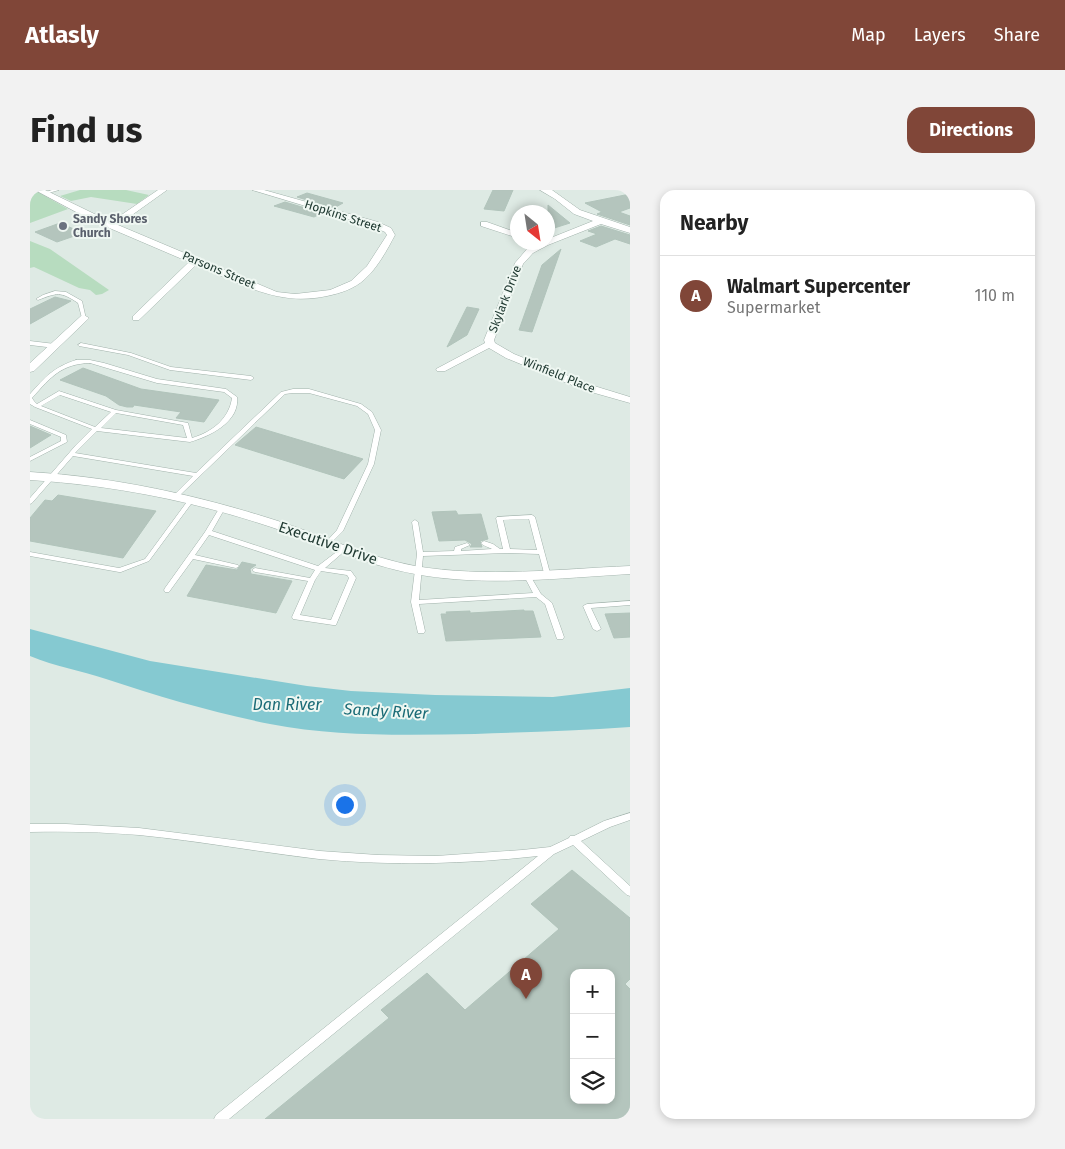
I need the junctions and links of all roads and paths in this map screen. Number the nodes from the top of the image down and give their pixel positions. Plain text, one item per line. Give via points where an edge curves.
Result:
1 (57, 190) edge
2 (163, 190) edge
3 (256, 190) edge
4 (544, 190) edge
5 (42, 192) edge
6 (601, 221) junction
7 (484, 224) dead end
8 (113, 225) junction
9 (630, 230) edge
10 (510, 233) edge
11 (555, 238) edge
12 (387, 241) joint
13 (533, 250) edge
14 (196, 260) junction
15 (38, 299) dead end
16 (84, 318) joint
17 (136, 318) dead end
18 (30, 343) edge
19 (490, 344) junction
20 (81, 345) dead end
21 (55, 346) junction
22 (120, 353) junction
23 (104, 363) junction
24 (30, 369) edge
25 (440, 369) dead end
26 (222, 374) junction
27 (251, 378) dead end
28 (213, 389) junction
29 (30, 397) edge
30 (630, 400) edge
31 (37, 406) junction
32 (115, 411) junction
33 (30, 422) edge
34 (96, 429) junction
35 (190, 440) junction
36 (64, 442) junction
37 (78, 446) junction
38 (71, 454) junction
39 (30, 459) edge
40 (197, 475) junction
41 (30, 476) edge
42 (52, 478) junction
43 (175, 497) junction
44 (191, 500) junction
45 (30, 502) edge
46 (222, 508) junction
47 (415, 522) dead end
48 (208, 532) junction
49 (328, 543) junction
50 (484, 543) dead end
51 (467, 544) dead end
52 (345, 548) junction
53 (498, 551) junction
54 (507, 551) junction
55 (458, 552) junction
56 (541, 552) junction
57 (30, 554) edge
58 (420, 554) junction
59 (190, 556) junction
60 (236, 566) dead end
61 (319, 569) junction
62 (256, 570) dead end
63 (418, 570) junction
64 (630, 570) edge
65 (548, 573) junction
66 (526, 574) junction
67 (312, 580) junction
68 (167, 590) dead end
69 (538, 595) junction
70 (415, 602) junction
71 (630, 603) edge
72 (421, 630) dead end
73 (596, 630) dead end
74 (560, 637) dead end
75 (628, 819) edge
76 (30, 828) edge
77 (573, 839) junction
78 (551, 851) junction
79 (630, 892) edge
80 (220, 1119) edge

1 - 5 lane
2 - 8 street
3 - 12 street, Hopkins Street via 375,224 390,232
4 - 6 street via 560,197 574,210
5 - 8 street, Parsons Street
6 - 9 street
6 - 11 street, Skylark Drive
7 - 10 street
8 - 14 street, Parsons Street
12 - 14 street, Parsons Street via 366,273 356,282 306,297 274,294
13 - 19 street, Skylark Drive via 519,263
14 - 17 street
15 - 16 lane via 51,292 65,292 80,302
16 - 21 street
18 - 21 lane
19 - 25 street, Skylark Drive
19 - 30 street, Winfield Place via 585,386
20 - 22 lane
21 - 24 street
22 - 23 lane
22 - 26 lane via 170,368
23 - 28 lane via 156,380
23 - 29 lane via 81,361 63,368
26 - 27 lane
26 - 28 lane
28 - 35 lane via 226,391 235,398 235,406 219,426 203,437
29 - 31 lane
31 - 32 lane via 59,393
31 - 34 lane
32 - 34 lane
32 - 35 lane via 186,424
33 - 36 lane via 64,436
34 - 35 lane
34 - 37 lane
36 - 37 lane
36 - 39 lane
37 - 38 lane
38 - 40 lane
38 - 42 lane
40 - 43 lane
40 - 49 lane via 283,393 309,391 359,405 370,414 378,430 372,464 340,531
41 - 42 street, Executive Drive
42 - 43 street, Executive Drive
42 - 45 lane
43 - 44 street, Executive Drive
44 - 46 street, Executive Drive
44 - 57 lane via 146,560 119,570
46 - 48 lane
46 - 49 street, Executive Drive
47 - 58 lane
48 - 59 lane
48 - 61 lane
49 - 52 street, Executive Drive
50 - 53 lane
51 - 55 lane via 458,548
52 - 61 lane
52 - 63 street, Executive Drive
53 - 54 lane
53 - 55 lane
54 - 56 lane
54 - 56 lane via 499,518 532,518
55 - 58 lane
56 - 65 lane
58 - 63 lane
59 - 60 lane
59 - 68 lane
61 - 67 lane
61 - 67 lane via 349,573 353,578 333,623 296,617
62 - 67 lane
63 - 66 street, Executive Drive via 455,574
63 - 70 lane
64 - 65 street, Executive Drive
65 - 66 street, Executive Drive
66 - 69 lane
69 - 70 lane
69 - 74 lane via 548,603
70 - 72 lane
71 - 73 lane via 587,606
75 - 77 lane
76 - 78 lane via 86,828 154,834 321,855 381,859 502,857
77 - 78 lane
77 - 79 lane
78 - 80 lane

